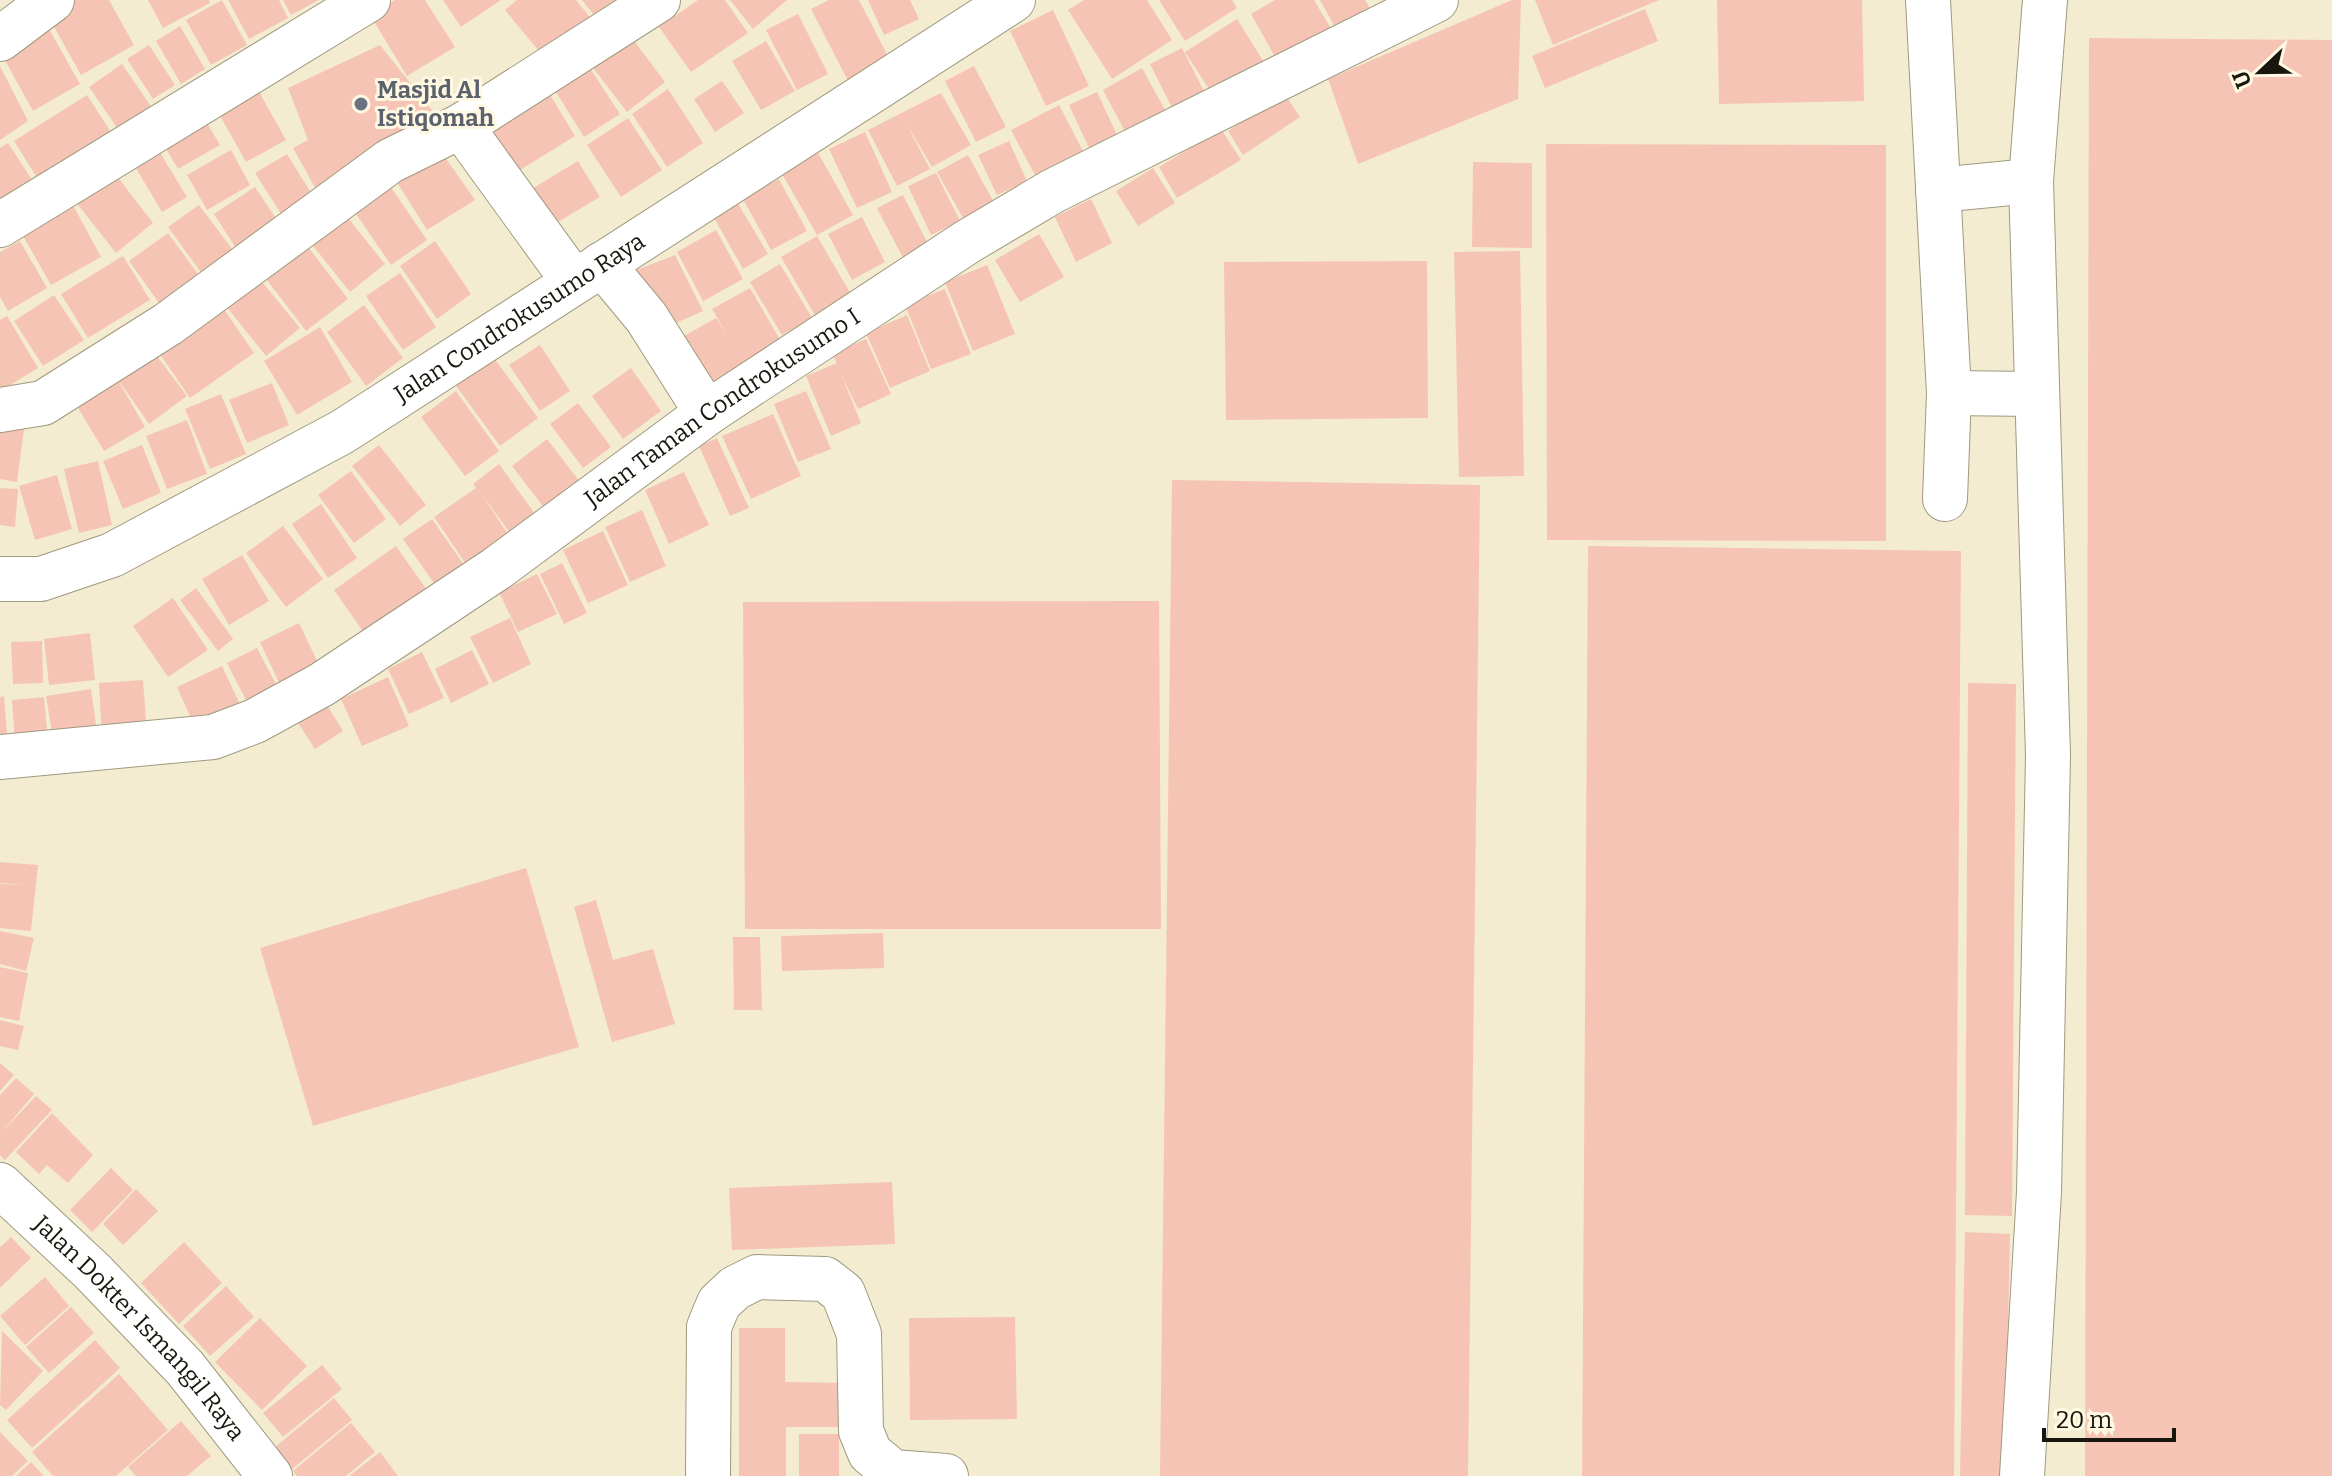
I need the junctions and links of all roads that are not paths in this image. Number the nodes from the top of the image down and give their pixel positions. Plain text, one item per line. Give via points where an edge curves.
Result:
1 (52, 0) edge
2 (368, 0) edge
3 (658, 0) edge
4 (1013, 0) edge
5 (1436, 0) edge
6 (1928, 0) edge
7 (2045, 0) edge
8 (0, 39) edge
9 (461, 126) junction
10 (2031, 181) junction
11 (1938, 190) junction
12 (0, 225) edge
13 (588, 273) junction
14 (1949, 393) junction
15 (2037, 394) junction
16 (0, 410) edge
17 (710, 411) junction
18 (1945, 499) dead end
19 (0, 579) edge
20 (0, 757) edge
21 (8, 1208) edge
22 (270, 1476) edge
23 (708, 1476) edge
24 (942, 1476) edge
25 (2022, 1476) edge

1 - 8 street
2 - 12 street
3 - 9 street
4 - 13 street, Jalan Condrokusumo Raya
5 - 17 street, Jalan Taman Condrokusumo I via 1053,191
6 - 11 street
7 - 10 street
9 - 13 street
9 - 16 street via 390,161 168,324 43,403
10 - 11 street
10 - 15 street
11 - 14 street
13 - 17 street via 646,317
13 - 19 street, Jalan Condrokusumo Raya via 342,432 112,555 41,579
14 - 15 street
14 - 18 street
15 - 25 street via 2048,756 2039,1192
17 - 20 street, Jalan Taman Condrokusumo I via 496,569 321,685 255,721 213,737
21 - 22 street, Jalan Dokter Ismangil Raya via 93,1272 185,1368
23 - 24 street via 709,1327 719,1303 757,1277 825,1279 843,1293 859,1334 861,1431 870,1453 893,1472

